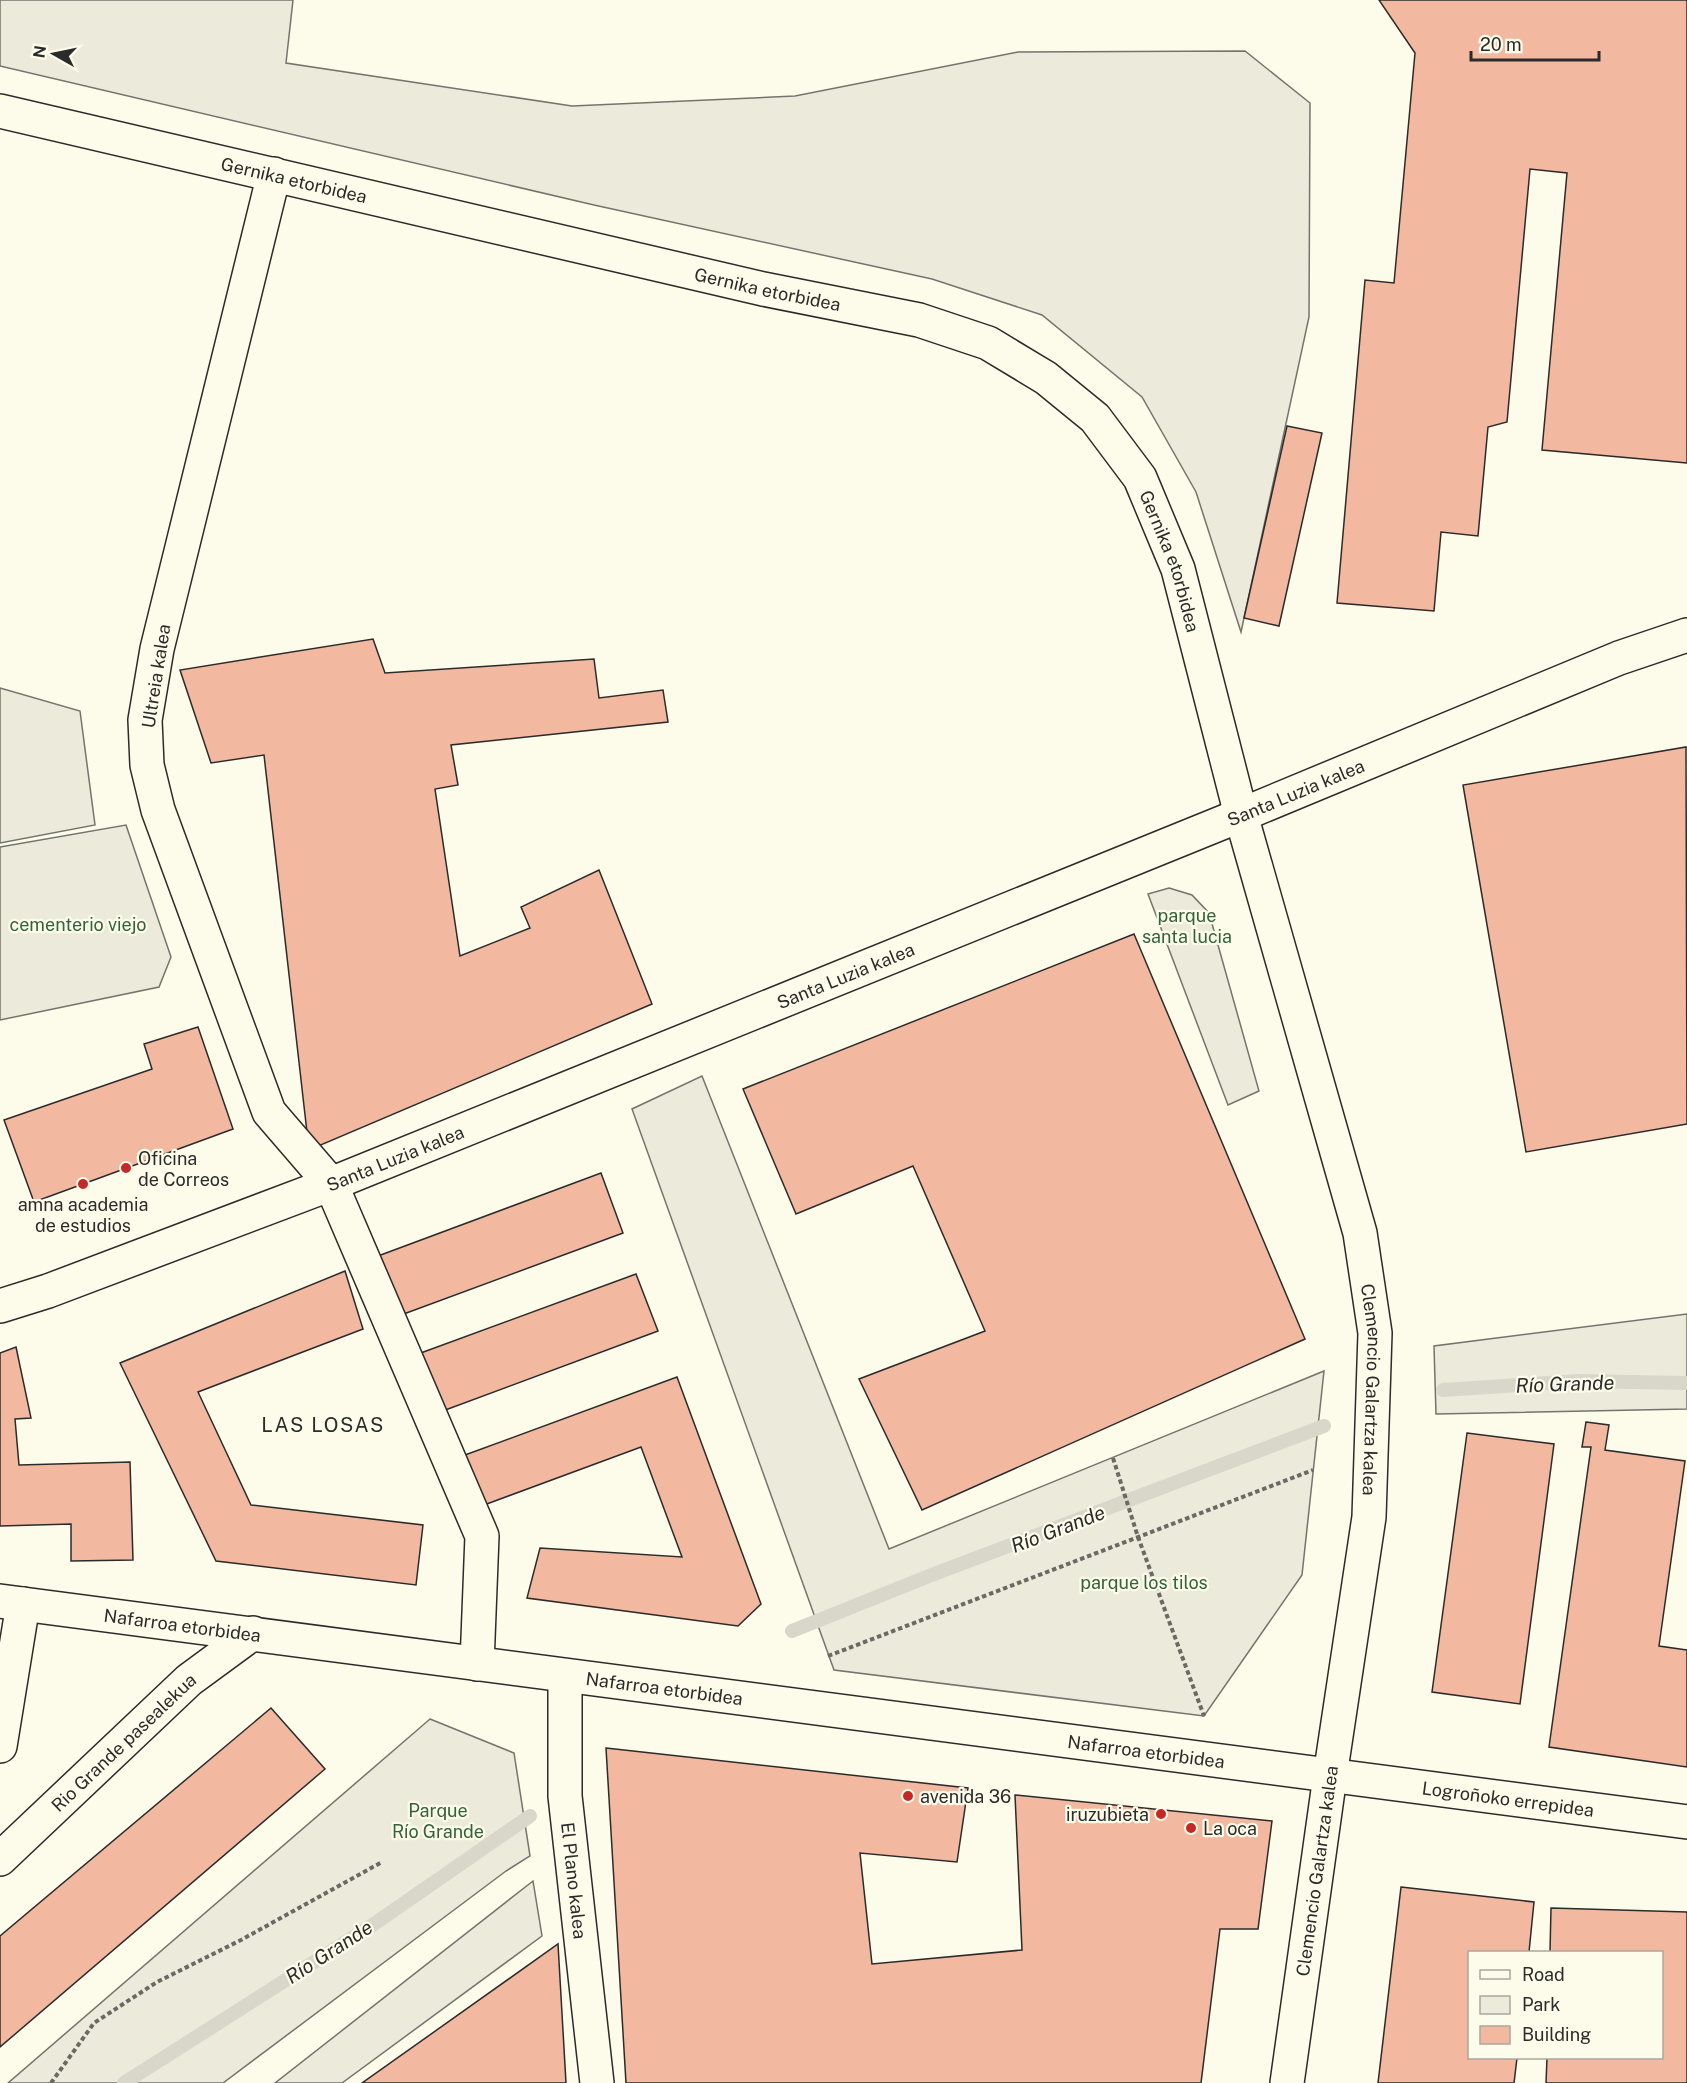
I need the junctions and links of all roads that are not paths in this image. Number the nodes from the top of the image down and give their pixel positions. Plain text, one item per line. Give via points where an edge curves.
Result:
1 (0, 111) edge
2 (274, 174) junction
3 (1687, 634) edge
4 (1241, 815) junction
5 (331, 1184) junction
6 (0, 1306) edge
7 (12, 1602) edge
8 (253, 1633) junction
9 (477, 1664) junction
10 (565, 1677) junction
11 (0, 1746) edge
12 (1330, 1776) junction
13 (1687, 1822) edge
14 (0, 1859) edge
15 (597, 2083) edge
16 (1287, 2083) edge

1 - 2 street, Gernika etorbidea
2 - 4 street, Gernika etorbidea via 763,289 919,320 988,343 1046,378 1095,418 1140,478 1178,569
2 - 5 street, Ultreia kalea via 157,649 145,720 147,765 158,810 268,1112
3 - 4 street, Santa Luzia kalea via 1619,658
4 - 5 street, Santa Luzia kalea
4 - 12 street, Clemencio Galartza kalea via 1360,1233 1375,1333 1369,1517
5 - 6 street, Santa Luzia kalea via 48,1292
5 - 9 street, Ultreia kalea via 482,1536
7 - 8 street, Nafarroa etorbidea
7 - 11 street
8 - 9 street, Nafarroa etorbidea
8 - 14 street, Rio Grande pasealekua via 189,1680
9 - 10 street, Nafarroa etorbidea
10 - 12 street, Nafarroa etorbidea
10 - 15 street, El Plano kalea via 565,1796
12 - 13 street, Logroñoko errepidea
12 - 16 street, Clemencio Galartza kalea

